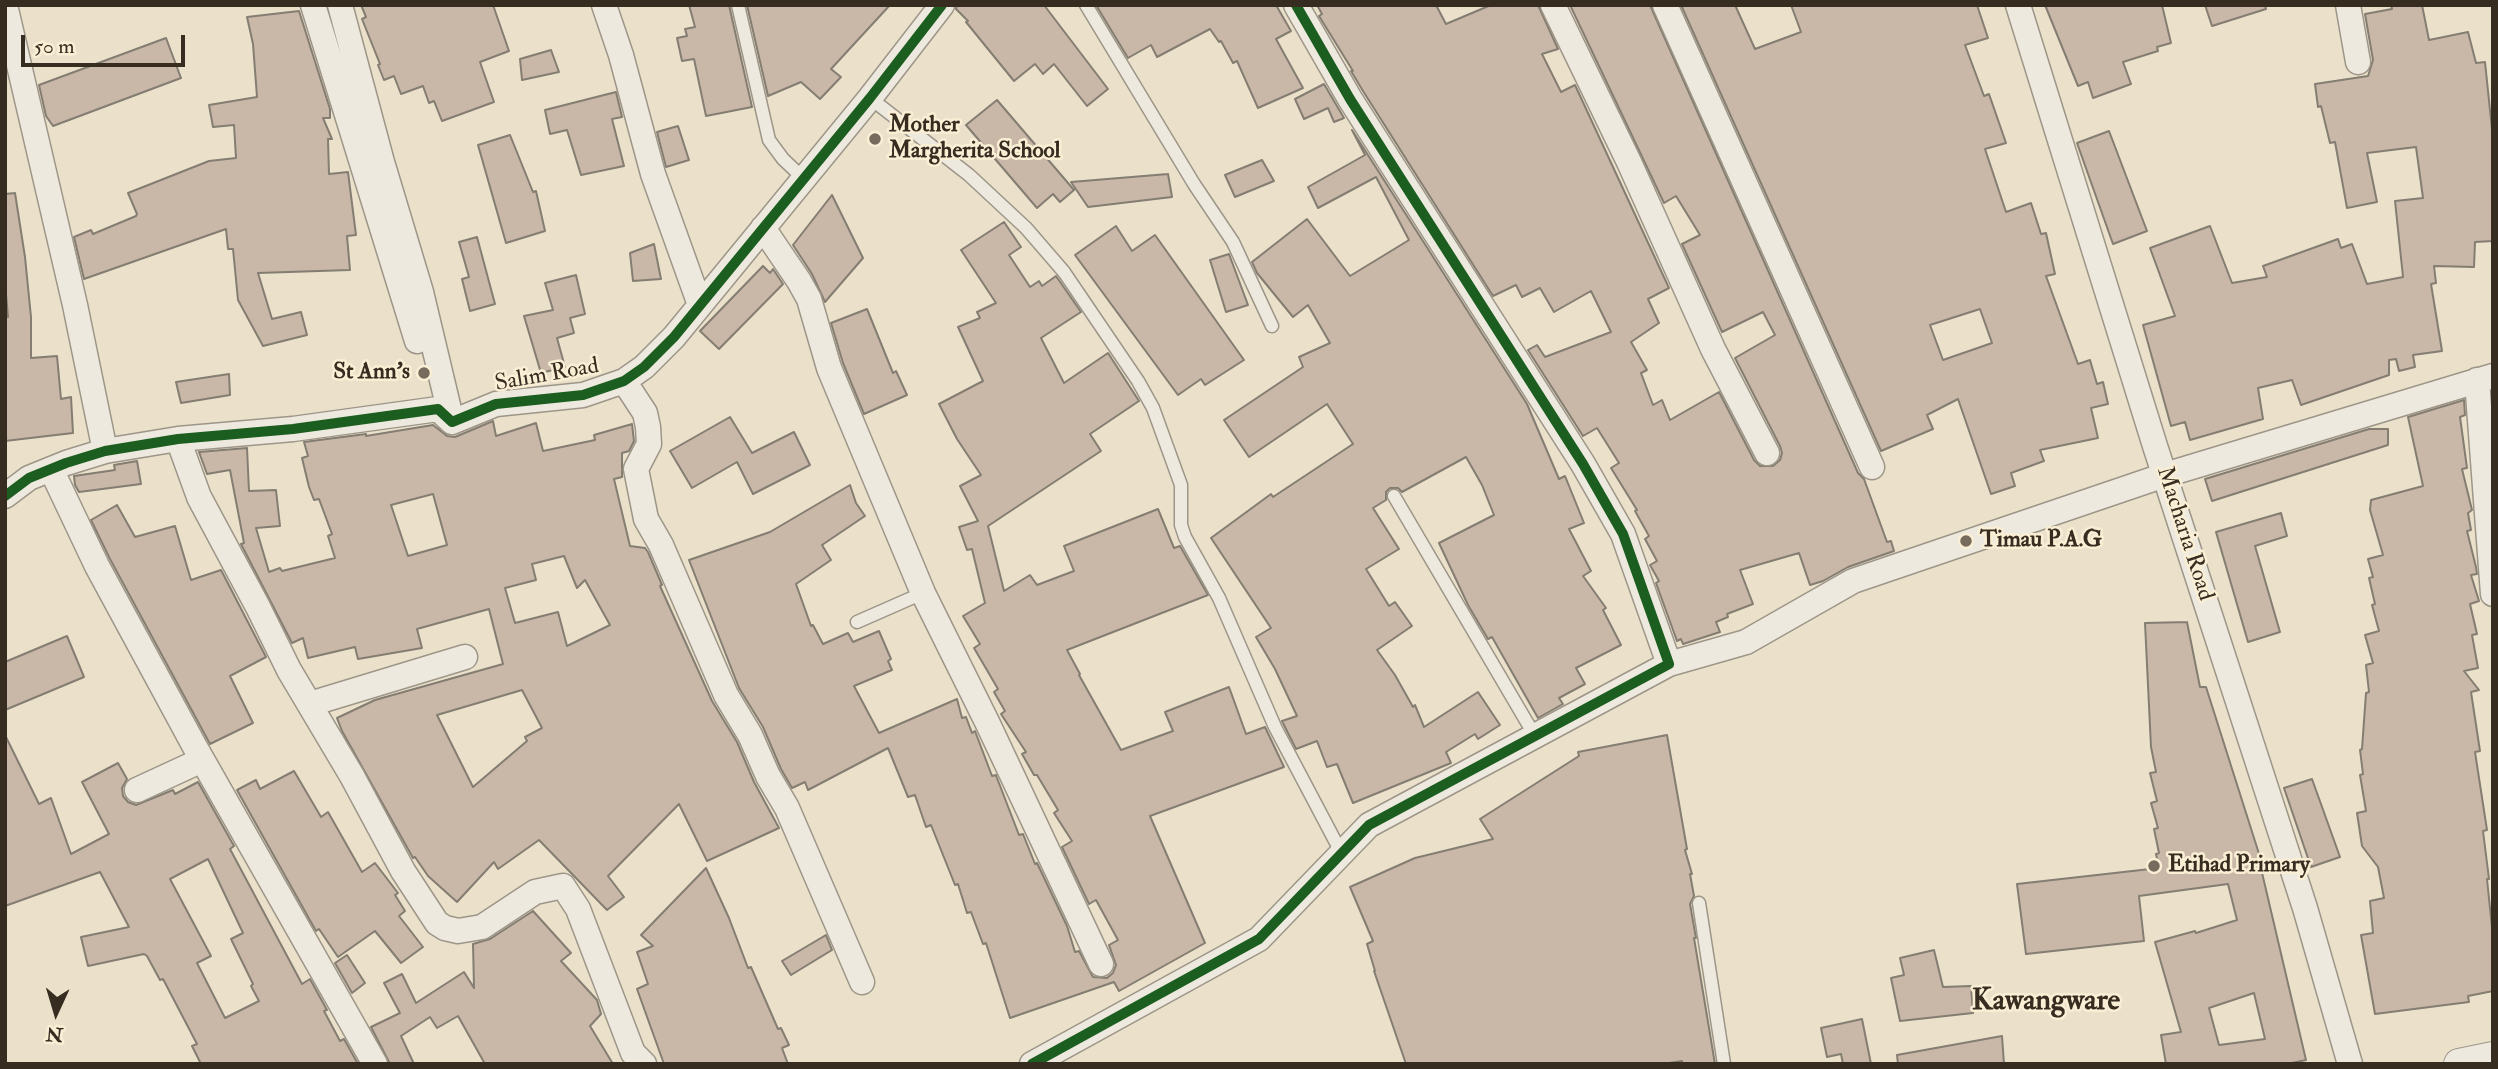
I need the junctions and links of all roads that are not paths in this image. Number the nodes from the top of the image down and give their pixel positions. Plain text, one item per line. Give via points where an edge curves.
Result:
1 (5, 5) edge
2 (313, 5) edge
3 (340, 5) edge
4 (604, 5) edge
5 (738, 5) edge
6 (1086, 5) edge
7 (1296, 5) edge
8 (1553, 5) edge
9 (1665, 5) edge
10 (2018, 5) edge
11 (2348, 5) edge
12 (941, 6) edge
13 (2358, 62) dead end
14 (870, 98) junction
15 (803, 178) junction
16 (763, 228) junction
17 (700, 305) junction
18 (1272, 326) dead end
19 (2485, 378) edge
20 (624, 381) junction
21 (445, 415) junction
22 (178, 439) junction
23 (105, 451) junction
24 (1767, 453) dead end
25 (1872, 467) dead end
26 (51, 469) junction
27 (2165, 475) junction
28 (5, 496) edge
29 (1394, 496) dead end
30 (923, 593) junction
31 (2493, 594) edge
32 (857, 621) dead end
33 (465, 657) dead end
34 (1669, 664) junction
35 (310, 704) junction
36 (1535, 736) junction
37 (202, 760) junction
38 (137, 790) dead end
39 (1342, 854) junction
40 (1699, 903) dead end
41 (1101, 964) dead end
42 (862, 982) dead end
43 (2493, 1057) edge
44 (375, 1064) edge
45 (644, 1064) edge
46 (1032, 1064) edge
47 (1724, 1064) edge
48 (2350, 1064) edge
49 (2459, 1064) edge

1 - 23 street
2 - 21 street
3 - 21 street via 421,292
4 - 17 street via 653,174
5 - 15 lane via 764,128 783,159
6 - 18 lane via 1233,242
7 - 34 street via 1623,534
8 - 24 street via 1713,349
9 - 25 street
10 - 27 street, Macharia Road
11 - 13 street
12 - 14 street, Salim Road
14 - 15 street, Salim Road
14 - 39 lane via 969,175 1026,228 1064,272 1138,381 1153,408 1181,485 1185,537 1219,598 1275,727
15 - 16 street, Salim Road
16 - 17 street, Salim Road
16 - 30 street via 809,299 829,368
17 - 20 street, Salim Road via 659,352
19 - 27 street
19 - 31 street
20 - 21 street, Salim Road via 583,395 496,404
20 - 42 street via 645,413 648,427 649,444 636,469 646,519 726,695 787,808
21 - 22 street, Salim Road
22 - 23 street, Salim Road
22 - 35 street via 206,511
23 - 26 street, Salim Road
26 - 28 street, Salim Road
26 - 37 street via 97,566
27 - 34 street via 1853,581 1746,642
27 - 48 street, Macharia Road via 2305,908
29 - 36 lane
30 - 32 lane
30 - 41 street
33 - 35 street
34 - 36 street
35 - 45 street via 437,923 458,931 482,928 535,892 562,886 578,909 633,1053
36 - 39 street via 1369,825
37 - 38 street
37 - 44 street
39 - 46 street via 1259,939
40 - 47 lane
43 - 49 street

